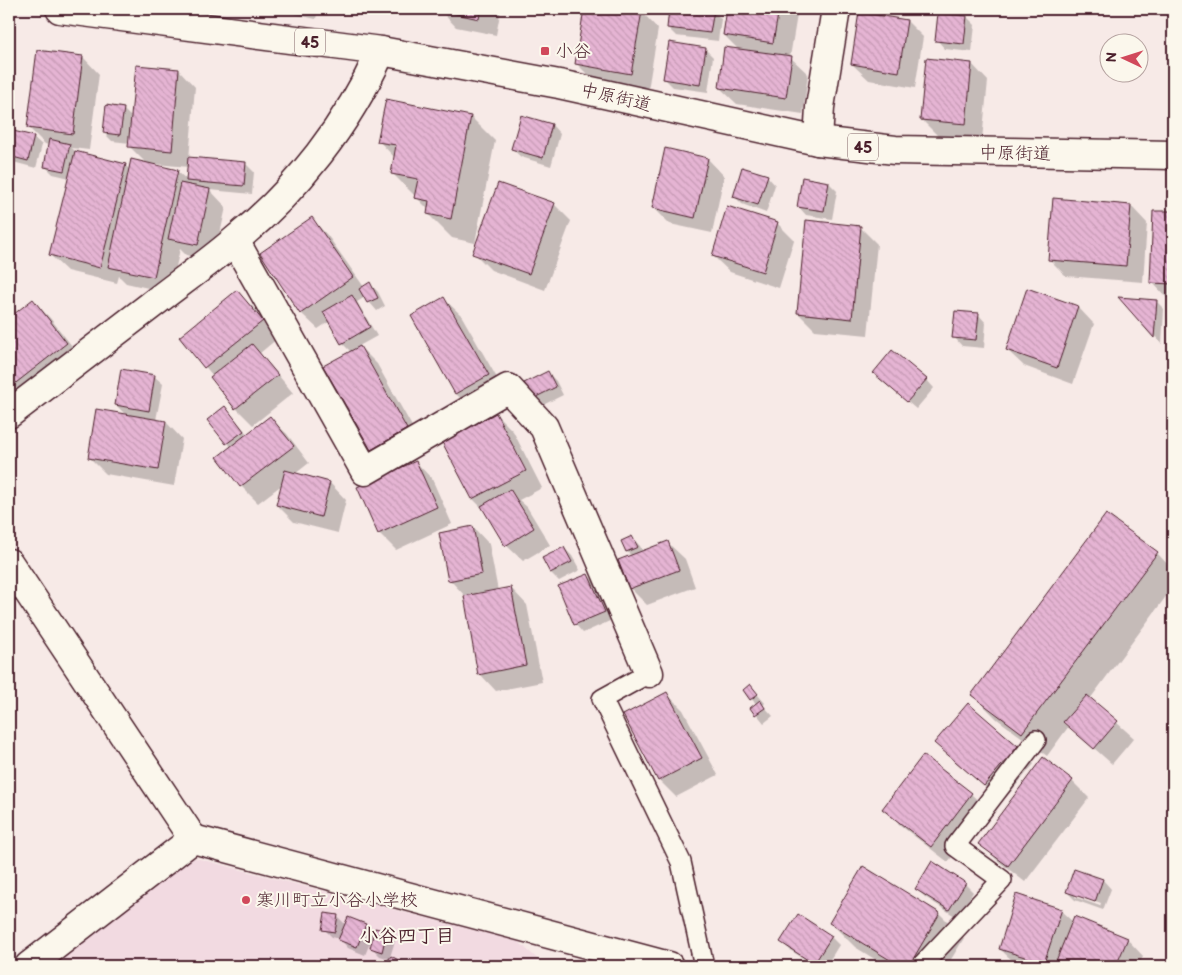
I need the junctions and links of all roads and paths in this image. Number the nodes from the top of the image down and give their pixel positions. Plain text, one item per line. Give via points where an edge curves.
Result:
1 (60, 9) edge
2 (836, 9) edge
3 (381, 51) junction
4 (818, 141) junction
5 (1173, 156) edge
6 (235, 240) junction
7 (9, 414) edge
8 (9, 563) edge
9 (649, 673) joint
10 (1036, 740) dead end
11 (193, 839) junction
12 (578, 943) junction
13 (30, 966) edge
14 (595, 966) edge
15 (669, 966) edge
16 (704, 966) edge
17 (921, 966) edge

1 - 3 street, 中原街道 / 45
2 - 4 street via 820,107
3 - 4 street, 中原街道 / 45 via 559,84
3 - 6 street via 350,111 318,155 276,203
4 - 5 street, 中原街道 / 45 via 895,150
6 - 7 street
6 - 9 street via 365,471 508,388 544,427
8 - 11 street
9 - 16 lane via 602,699 681,862
10 - 17 lane via 955,846 1002,880
11 - 12 street
11 - 13 street
12 - 14 street
12 - 15 street

